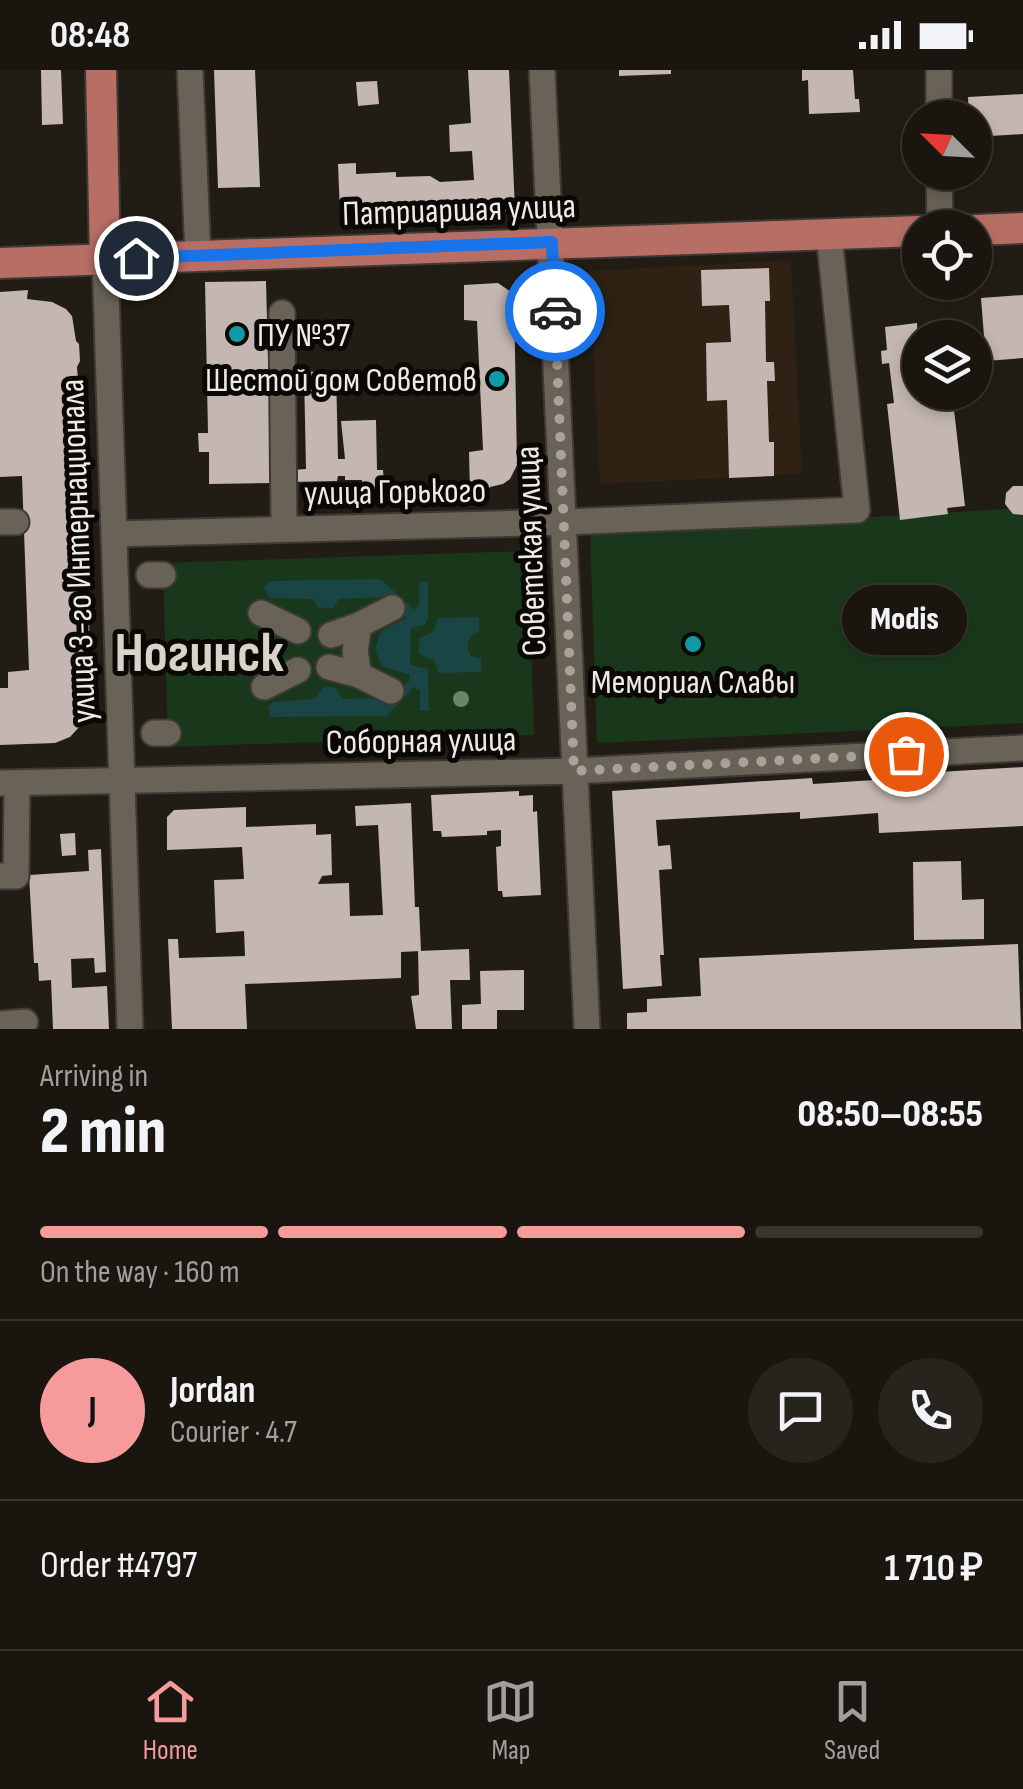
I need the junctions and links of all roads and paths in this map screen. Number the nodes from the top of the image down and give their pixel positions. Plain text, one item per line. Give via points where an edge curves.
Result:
1 (100, 70) edge
2 (190, 70) edge
3 (542, 70) edge
4 (939, 70) edge
5 (939, 100) edge
6 (1023, 228) edge
7 (992, 229) edge
8 (902, 232) edge
9 (829, 234) junction
10 (552, 242) junction
11 (198, 256) junction
12 (105, 259) junction
13 (0, 263) edge
14 (282, 313) dead end
15 (565, 522) junction
16 (284, 528) junction
17 (114, 534) junction
18 (392, 608) dead end
19 (261, 613) dead end
20 (359, 625) junction
21 (298, 630) dead end
22 (331, 635) dead end
23 (329, 667) dead end
24 (298, 670) dead end
25 (359, 675) junction
26 (264, 687) dead end
27 (391, 691) dead end
28 (1023, 748) edge
29 (574, 771) junction
30 (122, 782) junction
31 (8, 783) edge
32 (0, 876) edge
33 (130, 1029) edge
34 (588, 1029) edge

1 - 12 main road, улица 3-го Интернационала
2 - 11 street
3 - 10 street, Советская улица
4 - 5 street
6 - 7 main road
8 - 9 main road, Патриаршая улица
9 - 10 main road, Патриаршая улица
9 - 15 street, улица Горького via 857,510
10 - 11 main road, Патриаршая улица
10 - 15 street, Советская улица
11 - 12 main road, Патриаршая улица
12 - 13 main road, Патриаршая улица
12 - 17 street, улица 3-го Интернационала
14 - 16 street
15 - 16 street, улица Горького
15 - 29 street, Советская улица
16 - 17 street, улица Горького
17 - 30 street, улица 3-го Интернационала
18 - 20 street
19 - 21 street
20 - 22 street
20 - 25 street
23 - 25 street
24 - 26 street
25 - 27 street
28 - 29 street, Соборная улица
29 - 30 street, Соборная улица
29 - 34 street, Советская улица
30 - 31 street, Соборная улица
30 - 33 street, улица 3-го Интернационала
31 - 32 street via 16,876

